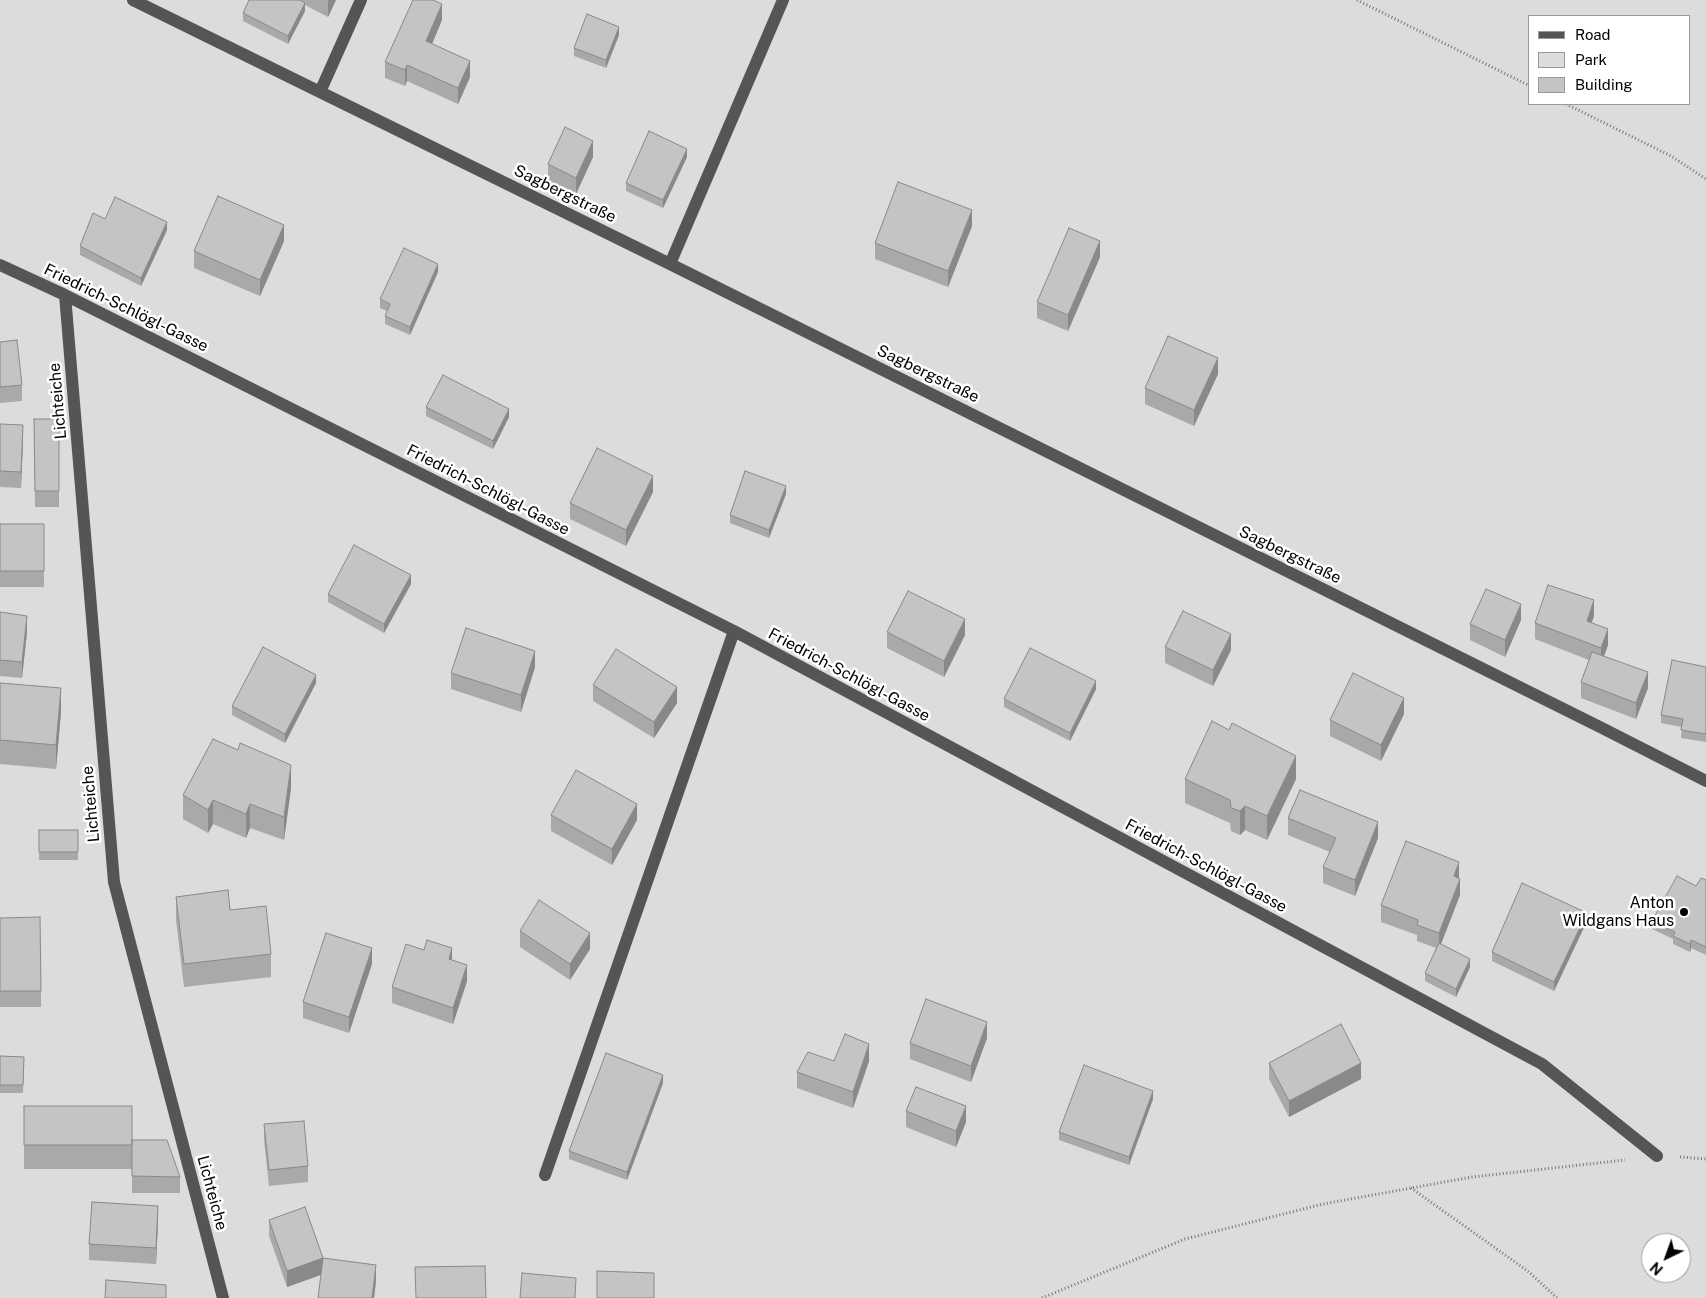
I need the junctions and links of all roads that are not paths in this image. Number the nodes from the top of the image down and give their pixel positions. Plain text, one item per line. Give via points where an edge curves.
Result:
1 (133, 0) edge
2 (361, 0) edge
3 (783, 0) edge
4 (320, 92) junction
5 (670, 264) junction
6 (0, 265) edge
7 (65, 295) junction
8 (734, 631) junction
9 (1706, 781) edge
10 (1657, 1156) road end
11 (545, 1175) dead end
12 (223, 1298) edge

1 - 4 street, Sagbergstraße
2 - 4 street
3 - 5 street
4 - 5 street, Sagbergstraße
5 - 9 street, Sagbergstraße
6 - 7 street, Friedrich-Schlögl-Gasse
7 - 8 street, Friedrich-Schlögl-Gasse
7 - 12 street, Lichteiche via 114,882
8 - 10 street, Friedrich-Schlögl-Gasse via 1542,1064
8 - 11 street

